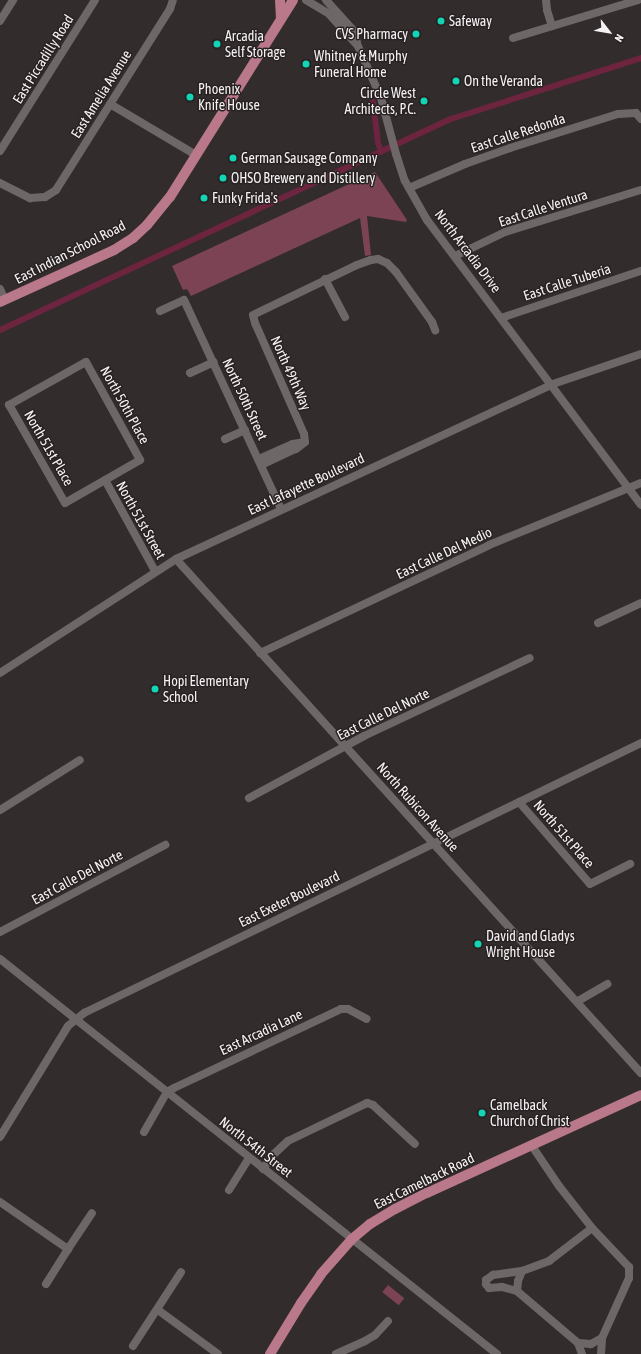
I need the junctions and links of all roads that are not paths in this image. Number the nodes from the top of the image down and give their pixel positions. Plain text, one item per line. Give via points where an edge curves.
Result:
1 (13, 0) edge
2 (95, 0) edge
3 (173, 0) edge
4 (280, 0) edge
5 (293, 0) edge
6 (306, 0) edge
7 (317, 0) edge
8 (326, 0) edge
9 (546, 0) edge
10 (638, 0) edge
11 (338, 14) junction
12 (281, 19) junction
13 (0, 21) edge
14 (552, 26) junction
15 (512, 38) dead end
16 (358, 46) junction
17 (110, 104) junction
18 (640, 117) edge
19 (0, 151) edge
20 (196, 156) junction
21 (0, 183) edge
22 (409, 188) junction
23 (641, 190) edge
24 (455, 256) junction
25 (641, 271) edge
26 (325, 280) junction
27 (0, 289) edge
28 (2, 301) edge
29 (160, 310) dead end
30 (345, 317) dead end
31 (502, 318) junction
32 (435, 330) dead end
33 (641, 354) edge
34 (214, 362) junction
35 (190, 373) dead end
36 (550, 385) junction
37 (9, 405) joint
38 (246, 430) junction
39 (225, 439) dead end
40 (260, 462) junction
41 (105, 480) junction
42 (641, 483) edge
43 (628, 488) junction
44 (641, 505) edge
45 (282, 509) junction
46 (176, 559) junction
47 (155, 572) junction
48 (641, 603) edge
49 (598, 623) dead end
50 (260, 653) junction
51 (530, 658) dead end
52 (0, 673) edge
53 (641, 744) edge
54 (345, 746) junction
55 (80, 760) dead end
56 (249, 798) dead end
57 (519, 802) junction
58 (0, 810) edge
59 (433, 844) junction
60 (165, 845) dead end
61 (630, 864) dead end
62 (0, 932) edge
63 (0, 959) edge
64 (608, 984) dead end
65 (578, 1001) junction
66 (75, 1019) junction
67 (367, 1019) dead end
68 (641, 1072) edge
69 (167, 1092) junction
70 (641, 1096) edge
71 (144, 1132) dead end
72 (0, 1138) edge
73 (415, 1144) dead end
74 (532, 1146) junction
75 (249, 1158) junction
76 (263, 1169) junction
77 (229, 1190) dead end
78 (0, 1202) edge
79 (92, 1213) dead end
80 (592, 1228) junction
81 (352, 1239) junction
82 (68, 1249) junction
83 (522, 1271) junction
84 (182, 1272) dead end
85 (46, 1284) dead end
86 (517, 1292) junction
87 (158, 1310) junction
88 (388, 1321) dead end
89 (602, 1338) junction
90 (578, 1343) junction
91 (134, 1346) dead end
92 (218, 1354) edge
93 (270, 1354) edge
94 (336, 1354) edge
95 (496, 1354) edge
96 (582, 1354) edge
97 (601, 1354) edge

1 - 13 street
2 - 19 street, East Piccadilly Road
3 - 17 street, East Amelia Avenue via 170,9
4 - 12 main road
5 - 12 main road, East Indian School Road
6 - 16 street, North Arcadia Drive via 329,14
7 - 11 street
8 - 11 street
9 - 14 street
10 - 14 street
11 - 16 street via 352,29
12 - 20 main road, East Indian School Road
14 - 15 street
16 - 22 street, North Arcadia Drive via 377,87 395,151
17 - 20 street
17 - 21 street, East Amelia Avenue via 60,186 45,197 25,197
18 - 22 street, East Calle Redonda via 636,112 618,114 510,148
20 - 28 main road, East Indian School Road via 166,204 139,233 114,250
22 - 24 street, North Arcadia Drive via 427,220
23 - 24 street, East Calle Ventura via 505,232
24 - 31 street, North Arcadia Drive
25 - 31 street, East Calle Tuberia
26 - 30 street
26 - 32 street via 378,259 396,272
26 - 40 street, North 49th Way via 253,315 254,323 304,434 304,442 296,449
27 - 28 street
29 - 34 street, North 50th Street via 184,300
31 - 36 street, North Arcadia Drive
33 - 36 street, East Lafayette Boulevard
34 - 35 street
34 - 38 street, North 50th Street
36 - 43 street, North Arcadia Drive
36 - 45 street, East Lafayette Boulevard
37 - 41 street, North 51st Place via 65,503
37 - 41 street, North 50th Place via 86,362 140,460
38 - 39 street
38 - 40 street, North 50th Street
40 - 45 street, North 50th Street
41 - 47 street, North 51st Street
42 - 43 street, East Calle Del Medio
43 - 44 street, North Arcadia Drive
43 - 50 street, East Calle Del Medio via 489,545
45 - 46 street, East Lafayette Boulevard
46 - 47 street, East Lafayette Boulevard
46 - 50 street, North Rubicon Avenue
47 - 52 street, East Lafayette Boulevard
48 - 49 street
50 - 54 street, North Rubicon Avenue
51 - 54 street, East Calle Del Norte
53 - 57 street, East Exeter Boulevard
54 - 56 street, East Calle Del Norte
54 - 59 street, North Rubicon Avenue
55 - 58 street
57 - 59 street, East Exeter Boulevard
57 - 61 street, North 51st Place via 590,884
59 - 65 street, North Rubicon Avenue
59 - 66 street, East Exeter Boulevard
60 - 62 street, East Calle Del Norte
63 - 66 street, North 54th Street
64 - 65 street
65 - 68 street, North Rubicon Avenue
66 - 69 street, North 54th Street
66 - 72 street, East Exeter Boulevard via 68,1026
67 - 69 street, East Arcadia Lane via 348,1009 341,1009
69 - 71 street
69 - 75 street, North 54th Street
70 - 74 main road, East Camelback Road
73 - 76 street via 369,1103 288,1141
74 - 80 street
74 - 81 main road, East Camelback Road via 395,1208
75 - 76 street, North 54th Street
75 - 77 street
76 - 81 street, North 54th Street
78 - 82 street
79 - 82 street
80 - 83 street via 549,1260
80 - 89 street via 629,1267 629,1278
81 - 93 main road, East Camelback Road via 314,1283
81 - 95 street, North 54th Street
82 - 85 street
83 - 86 street
83 - 86 street via 493,1274 486,1280 489,1288
84 - 87 street
86 - 90 street
87 - 91 street via 152,1315
87 - 92 street
88 - 94 street via 375,1335
89 - 90 street via 591,1344
89 - 97 street
90 - 96 street

